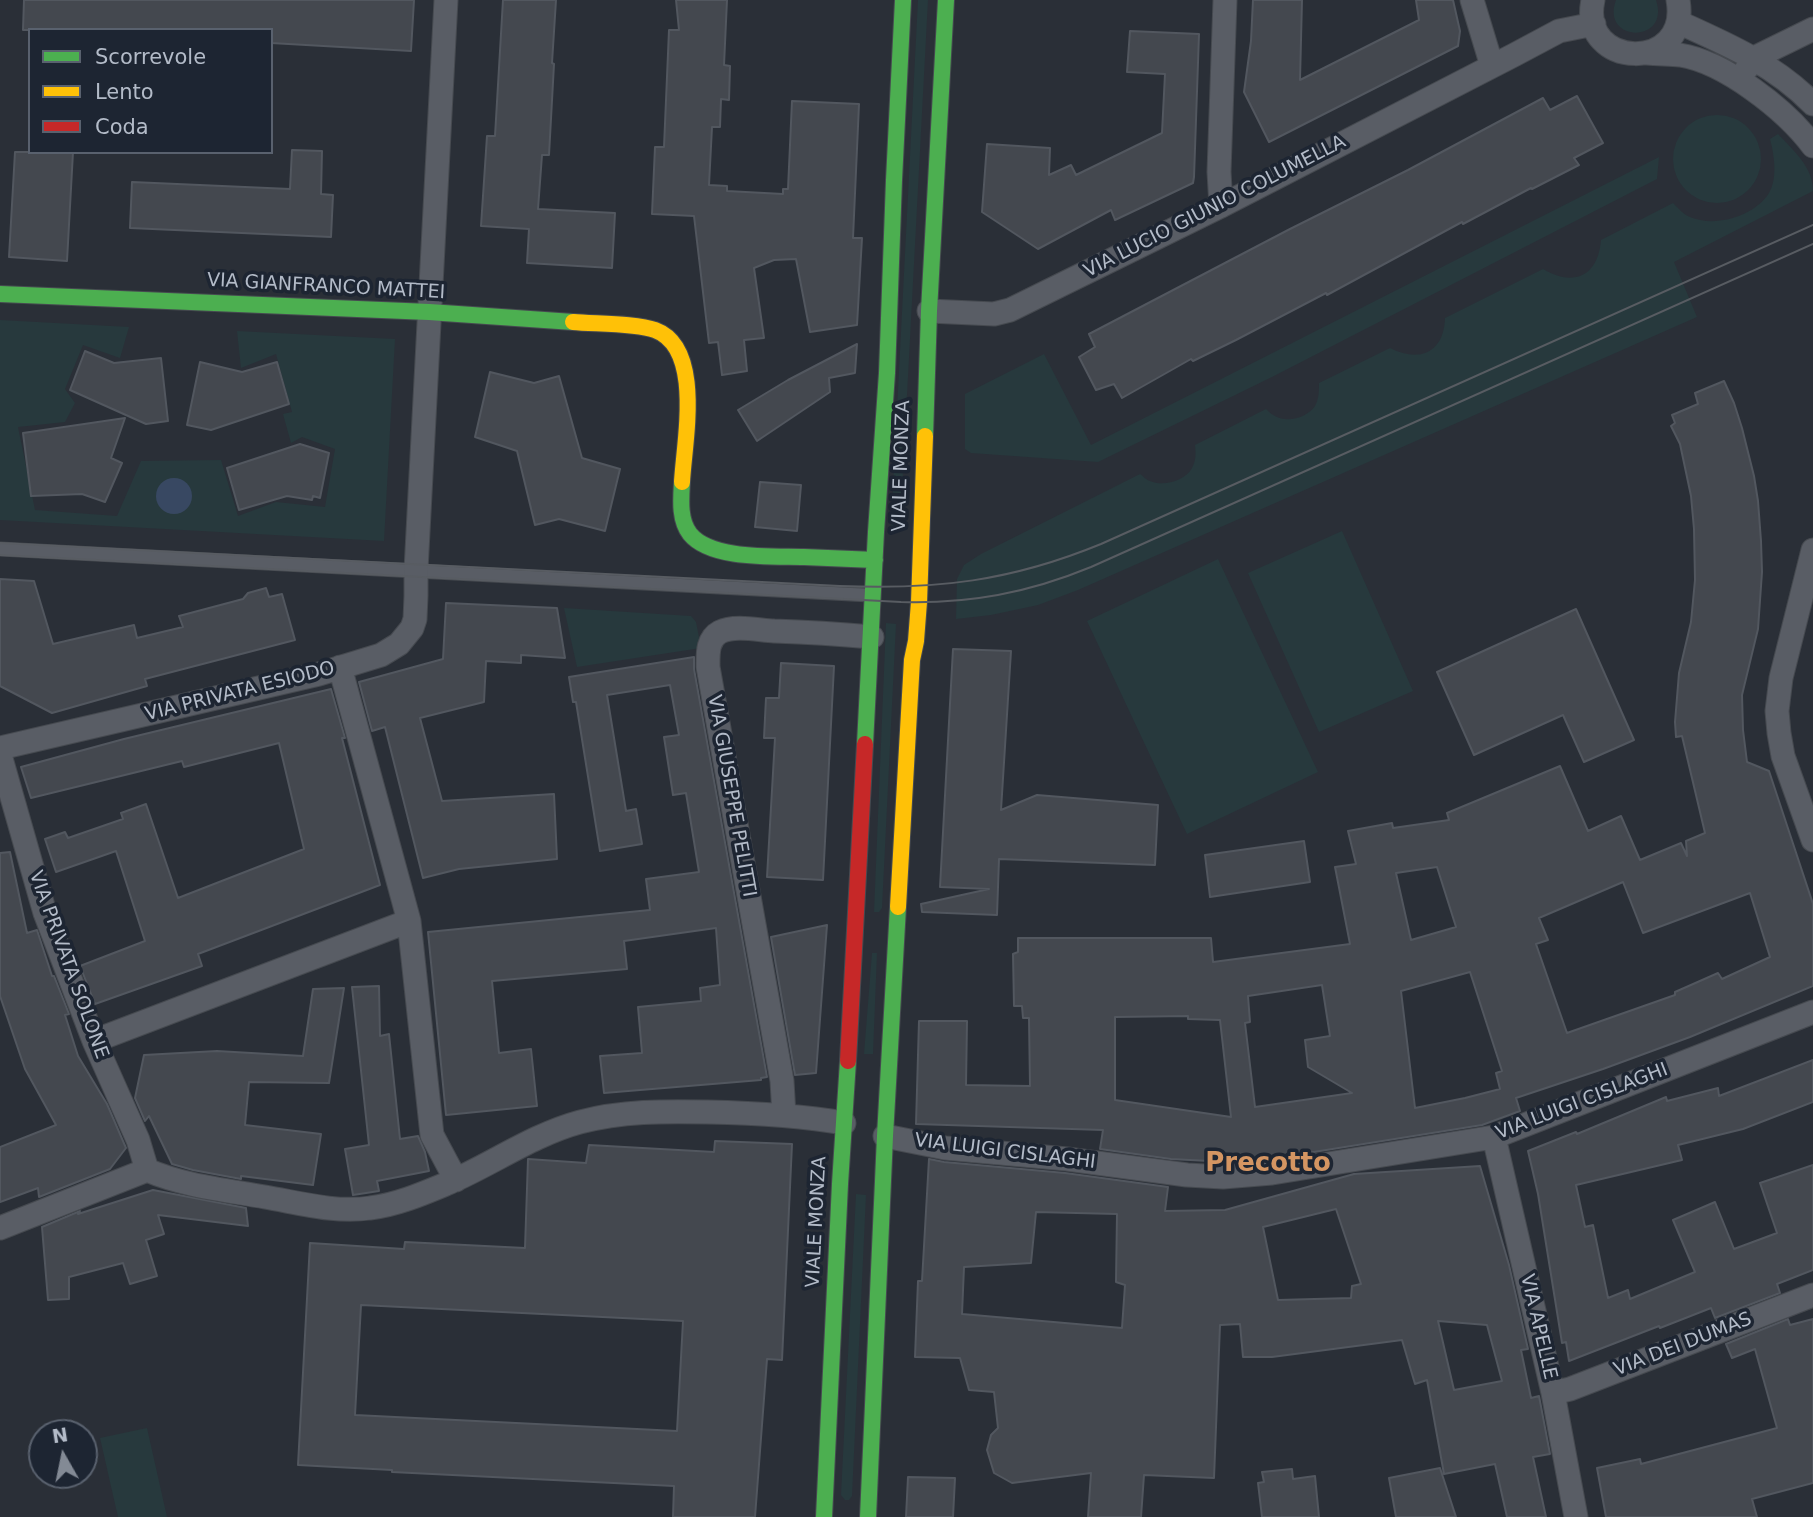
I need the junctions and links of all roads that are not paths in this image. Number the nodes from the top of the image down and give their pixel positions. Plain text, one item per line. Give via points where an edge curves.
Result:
1 (446, 0) edge
2 (903, 0) edge
3 (946, 0) edge
4 (1225, 0) edge
5 (1472, 0) edge
6 (1593, 0) edge
7 (1678, 11) edge
8 (1594, 24) junction
9 (1813, 29) edge
10 (1647, 53) junction
11 (1754, 58) junction
12 (1492, 66) junction
13 (1739, 79) junction
14 (1813, 104) edge
15 (1813, 146) edge
16 (1221, 206) junction
17 (0, 294) edge
18 (929, 311) junction
19 (429, 312) junction
20 (0, 549) edge
21 (1813, 550) edge
22 (881, 560) junction
23 (416, 570) junction
24 (873, 595) junction
25 (872, 637) junction
26 (340, 667) junction
27 (0, 748) edge
28 (0, 755) edge
29 (1813, 840) edge
30 (409, 921) junction
31 (1813, 1012) edge
32 (94, 1041) junction
33 (785, 1115) junction
34 (867, 1130) junction
35 (1494, 1137) junction
36 (147, 1170) junction
37 (456, 1180) junction
38 (0, 1228) edge
39 (1813, 1295) edge
40 (1553, 1393) junction
41 (827, 1515) edge
42 (864, 1516) edge
43 (1576, 1517) edge

1 - 19 street, VIA PRIVATA ESIODO
2 - 22 main road, VIALE MONZA
3 - 18 main road, VIALE MONZA
4 - 16 street
5 - 12 street
6 - 8 street
7 - 10 street via 1674,33
7 - 11 street
8 - 10 street via 1603,41 1617,50
8 - 12 street, VIA LUCIO GIUNIO COLUMELLA via 1559,31
9 - 11 street
10 - 13 street via 1689,57
11 - 13 street
11 - 14 street
12 - 16 street, VIA LUCIO GIUNIO COLUMELLA
13 - 15 street via 1786,116
16 - 18 street, VIA LUCIO GIUNIO COLUMELLA via 1010,310 994,314
17 - 19 main road, VIA GIANFRANCO MATTEI
18 - 34 main road, VIALE MONZA via 914,561 918,621
19 - 22 main road, VIA GIANFRANCO MATTEI via 658,331 671,340 683,363 687,407 681,498 690,534 705,545 750,555
19 - 23 street, VIA PRIVATA ESIODO
20 - 23 lane
21 - 29 street via 1777,711 1783,756
22 - 24 main road, VIALE MONZA
23 - 24 lane
23 - 26 street, VIA PRIVATA ESIODO via 415,619 406,637 381,655
24 - 25 main road, VIALE MONZA
25 - 33 street, VIA GIUSEPPE PELITTI via 736,629 719,633 710,643 708,667
25 - 34 main road, VIALE MONZA via 863,931
26 - 27 street, VIA PRIVATA ESIODO
26 - 30 street
28 - 32 street, VIA PRIVATA SOLONE via 44,913
30 - 32 street
30 - 37 street via 432,1135
31 - 35 street, VIA LUIGI CISLAGHI
32 - 36 street, VIA PRIVATA SOLONE
33 - 34 street, VIA LUIGI CISLAGHI
33 - 37 street, VIA LUIGI CISLAGHI via 662,1111 598,1118 548,1133
34 - 35 street, VIA LUIGI CISLAGHI via 945,1148 1223,1177
34 - 41 main road, VIALE MONZA
34 - 42 main road, VIALE MONZA
35 - 40 street, VIA APELLE
36 - 37 street, VIA LUIGI CISLAGHI via 194,1185 349,1209 388,1204
36 - 38 street
39 - 40 street, VIA DEI DUMAS
40 - 43 street, VIA APELLE

